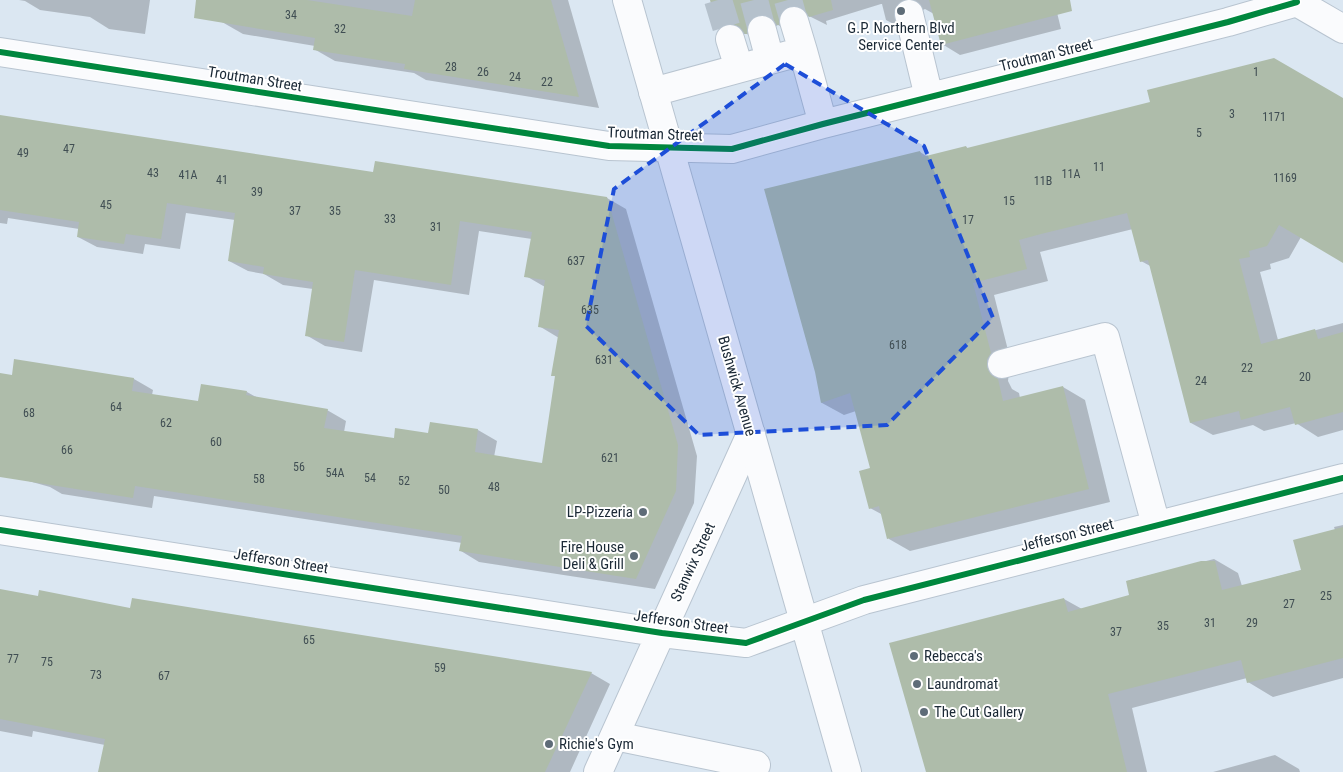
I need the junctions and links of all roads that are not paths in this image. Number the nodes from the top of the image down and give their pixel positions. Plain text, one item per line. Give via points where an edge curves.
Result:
1 (627, 0) edge
2 (1295, 1) edge
3 (909, 14) dead end
4 (794, 21) tunnel mouth
5 (1343, 29) edge
6 (762, 30) tunnel mouth
7 (730, 38) tunnel mouth
8 (803, 50) junction
9 (0, 52) edge
10 (770, 60) junction
11 (739, 68) junction
12 (653, 92) junction
13 (929, 97) junction
14 (823, 124) junction
15 (669, 147) junction
16 (1002, 364) dead end
17 (751, 434) junction
18 (1343, 478) edge
19 (1156, 525) junction
20 (0, 530) edge
21 (804, 622) junction
22 (662, 633) junction
23 (615, 736) junction
24 (756, 765) dead end
25 (598, 772) edge
26 (847, 772) edge

1 - 12 street, Bushwick Avenue
2 - 5 street
2 - 13 street, Troutman Street via 1228,22
3 - 13 street
4 - 8 street
6 - 10 street
7 - 11 street
8 - 10 street
8 - 14 street
9 - 15 street, Troutman Street via 608,146
10 - 11 street
11 - 12 street
12 - 15 street, Bushwick Avenue
13 - 14 street, Troutman Street
14 - 15 street, Troutman Street via 732,149
15 - 17 street, Bushwick Avenue
16 - 19 street via 1105,337
17 - 21 street, Bushwick Avenue
17 - 22 street, Stanwix Street
18 - 19 street, Jefferson Street
19 - 21 street, Jefferson Street via 864,600
20 - 22 street, Jefferson Street
21 - 22 street, Jefferson Street via 746,643
21 - 26 street, Bushwick Avenue
22 - 23 street, Stanwix Street
23 - 24 street
23 - 25 street, Stanwix Street

